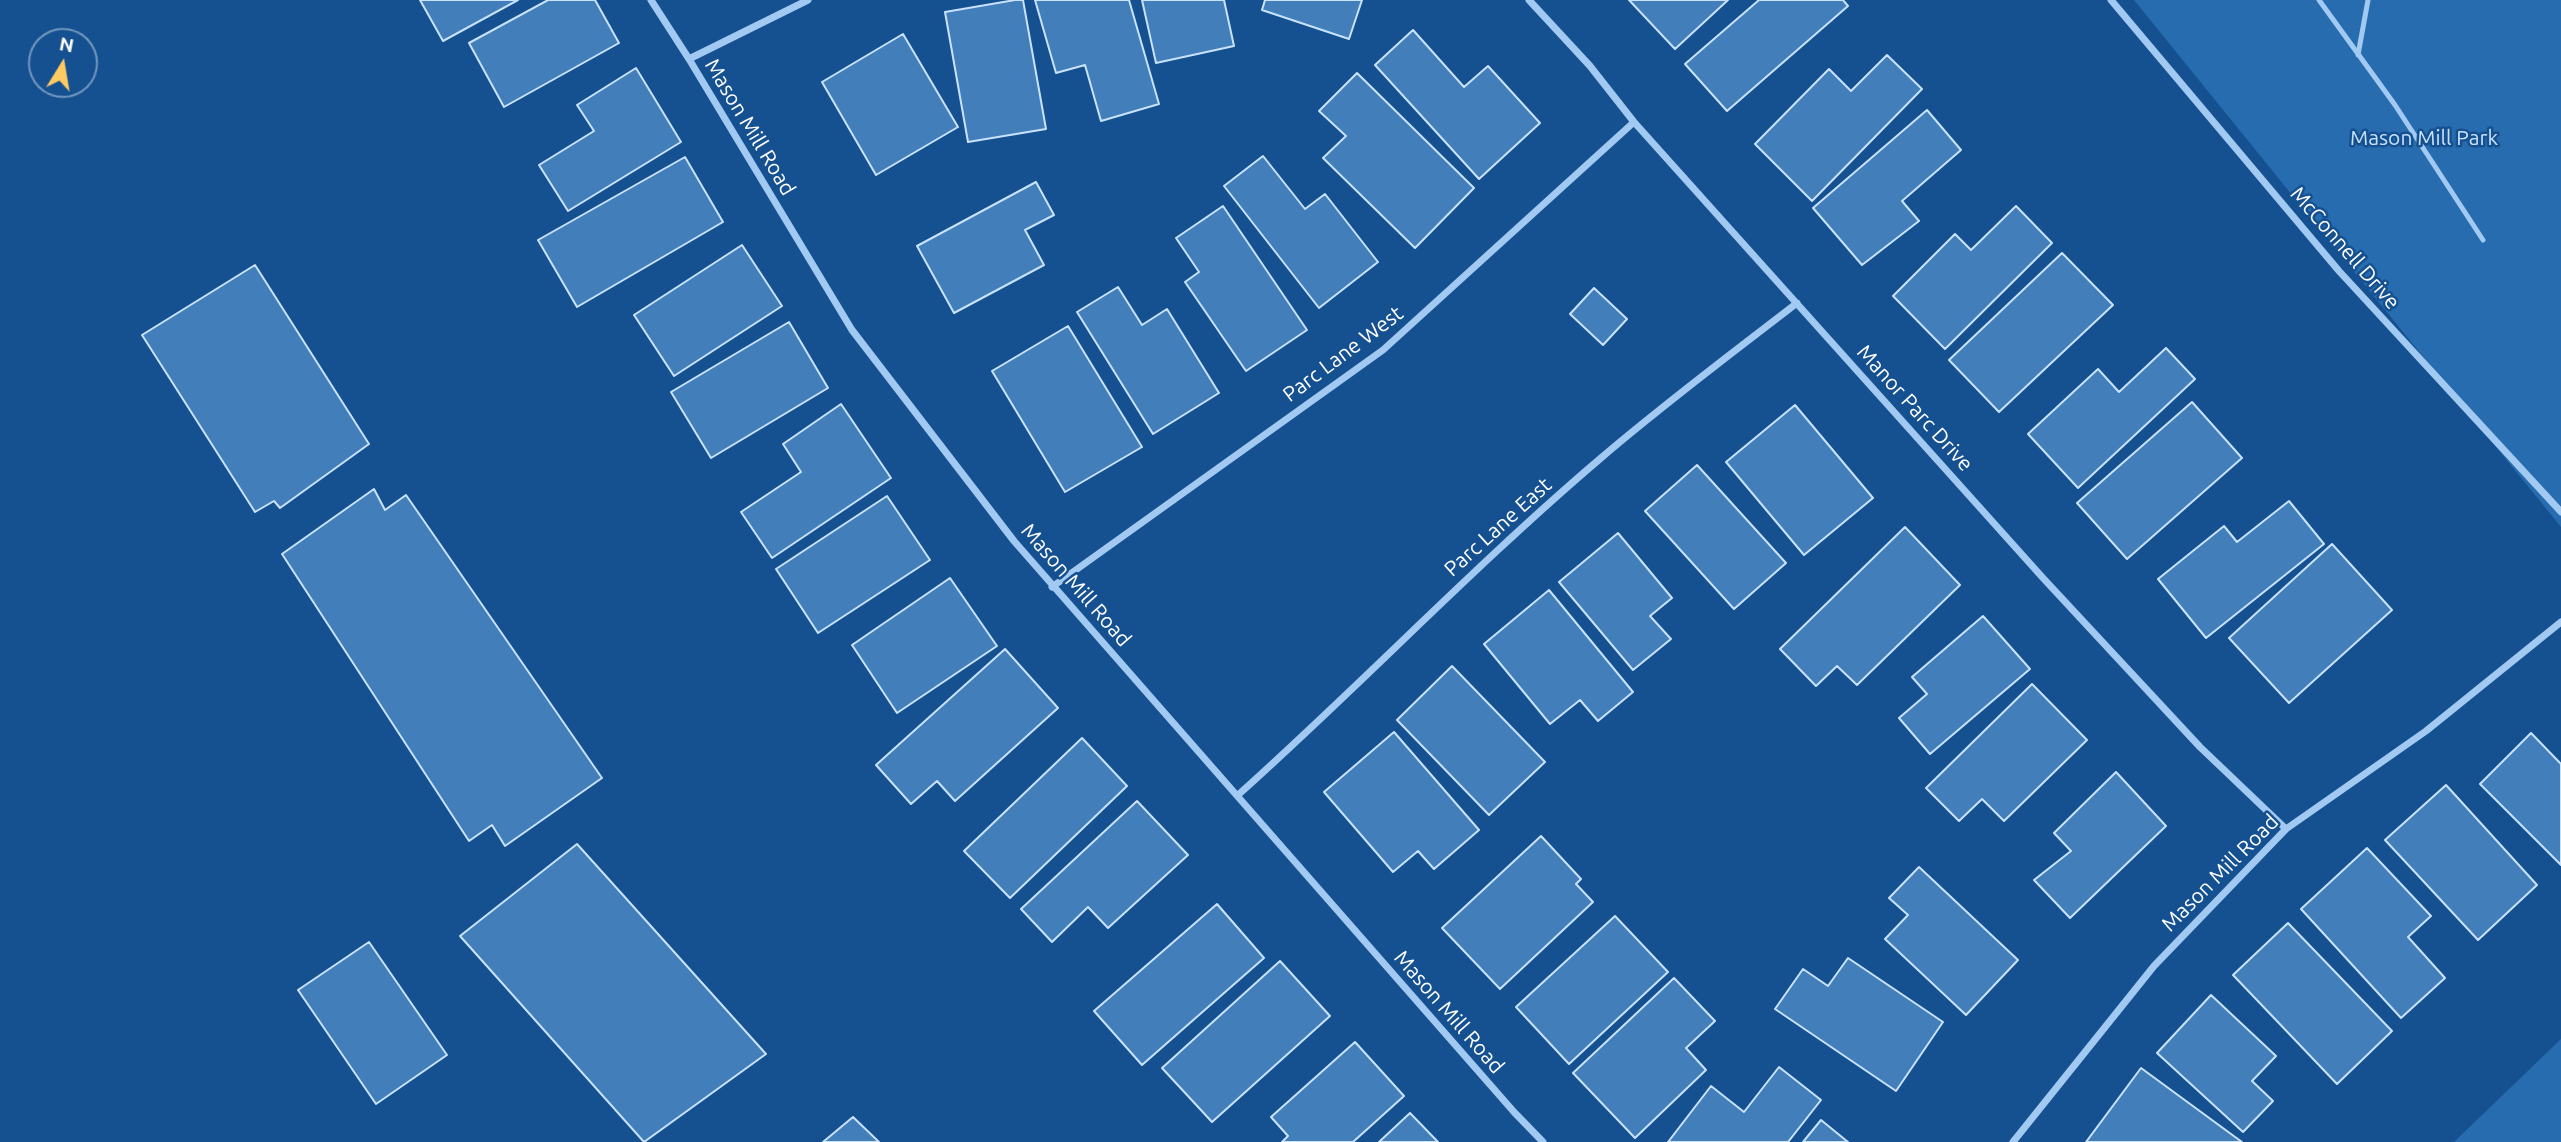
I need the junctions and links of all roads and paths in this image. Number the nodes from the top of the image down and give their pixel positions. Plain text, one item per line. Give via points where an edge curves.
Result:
1 (651, 0) edge
2 (808, 0) edge
3 (1529, 0) edge
4 (2111, 0) edge
5 (2319, 0) edge
6 (2368, 0) edge
7 (2358, 55) junction
8 (689, 59) junction
9 (1634, 122) junction
10 (2483, 240) dead end
11 (1797, 303) junction
12 (2561, 512) edge
13 (1052, 587) junction
14 (2561, 622) edge
15 (1238, 795) junction
16 (2286, 829) junction
17 (1543, 1142) edge
18 (2013, 1142) edge

1 - 8 street, Mason Mill Road
2 - 8 street
3 - 9 street, Manor Parc Drive
4 - 12 street, McConnell Drive via 2339,271
5 - 7 lane
6 - 7 lane
7 - 10 lane
8 - 13 street, Mason Mill Road via 852,330
9 - 11 street, Manor Parc Drive
9 - 13 street, Parc Lane West via 1383,349
11 - 15 street, Parc Lane East via 1601,458
11 - 16 street, Manor Parc Drive via 2200,747
13 - 15 street, Mason Mill Road
14 - 16 street, Mason Mill Road via 2426,731
15 - 17 street, Mason Mill Road
16 - 18 street, Mason Mill Road via 2154,966

